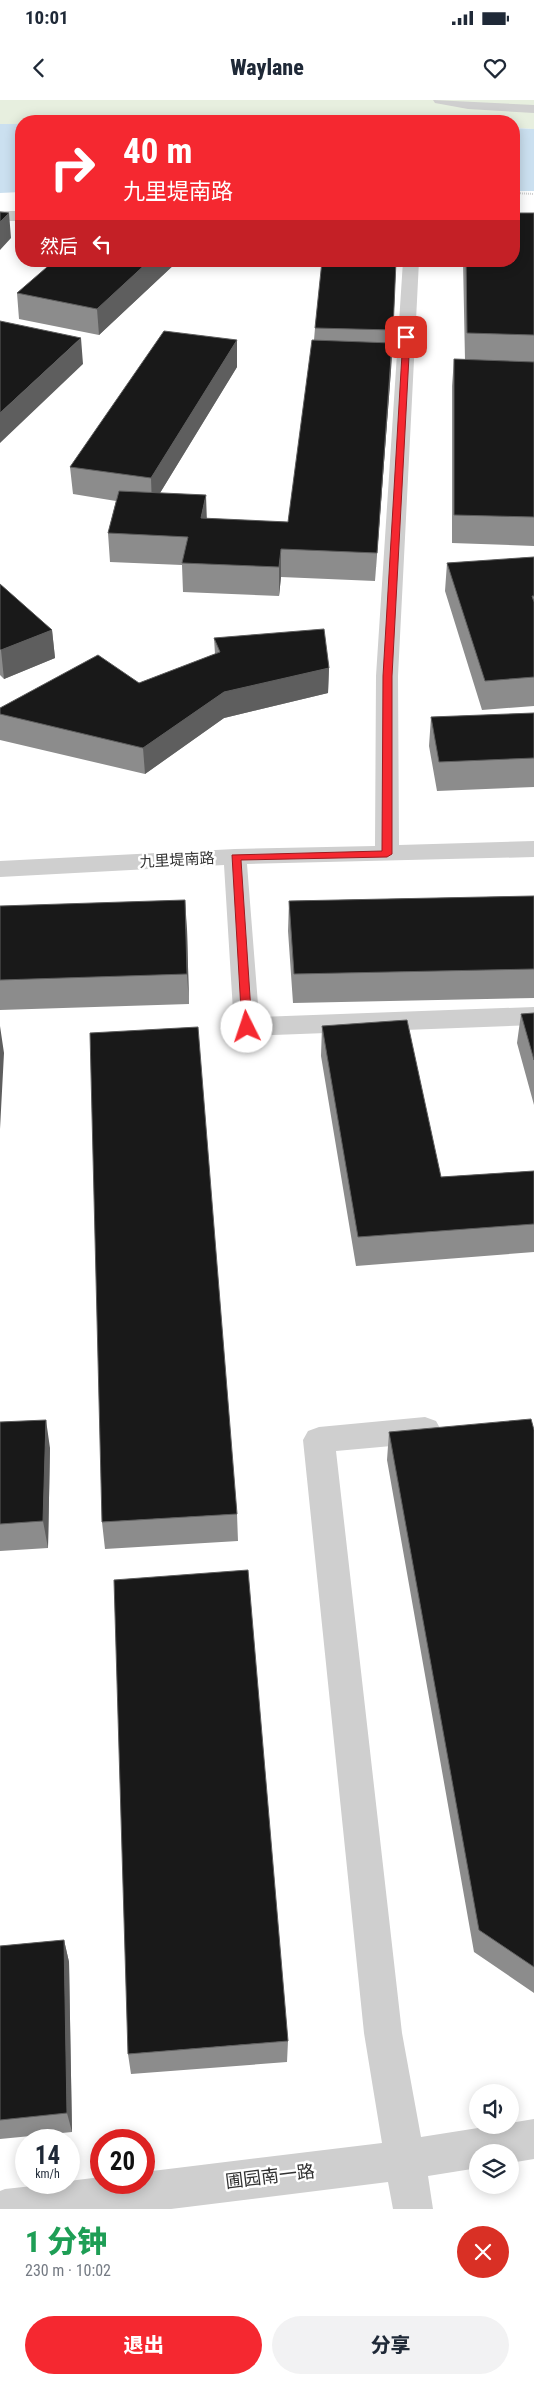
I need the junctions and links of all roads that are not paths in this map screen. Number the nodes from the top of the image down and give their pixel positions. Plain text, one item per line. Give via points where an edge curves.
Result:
1 (440, 100) edge
2 (534, 109) edge
3 (0, 216) edge
4 (15, 216) edge
5 (411, 267) edge
6 (534, 849) edge
7 (387, 854) junction
8 (236, 857) junction
9 (0, 868) edge
10 (534, 1016) edge
11 (456, 1427) edge
12 (534, 2138) edge
13 (405, 2160) junction
14 (5, 2209) edge
15 (412, 2209) edge

1 - 2 street
3 - 4 street
5 - 7 street via 387,676
6 - 7 street, 九里堤南路
7 - 8 street, 九里堤南路
8 - 9 street, 九里堤南路
8 - 10 street via 247,1027
11 - 13 street via 319,1440 383,2033
12 - 13 street, 圃园南一路
13 - 14 street, 圃园南一路
13 - 15 street

